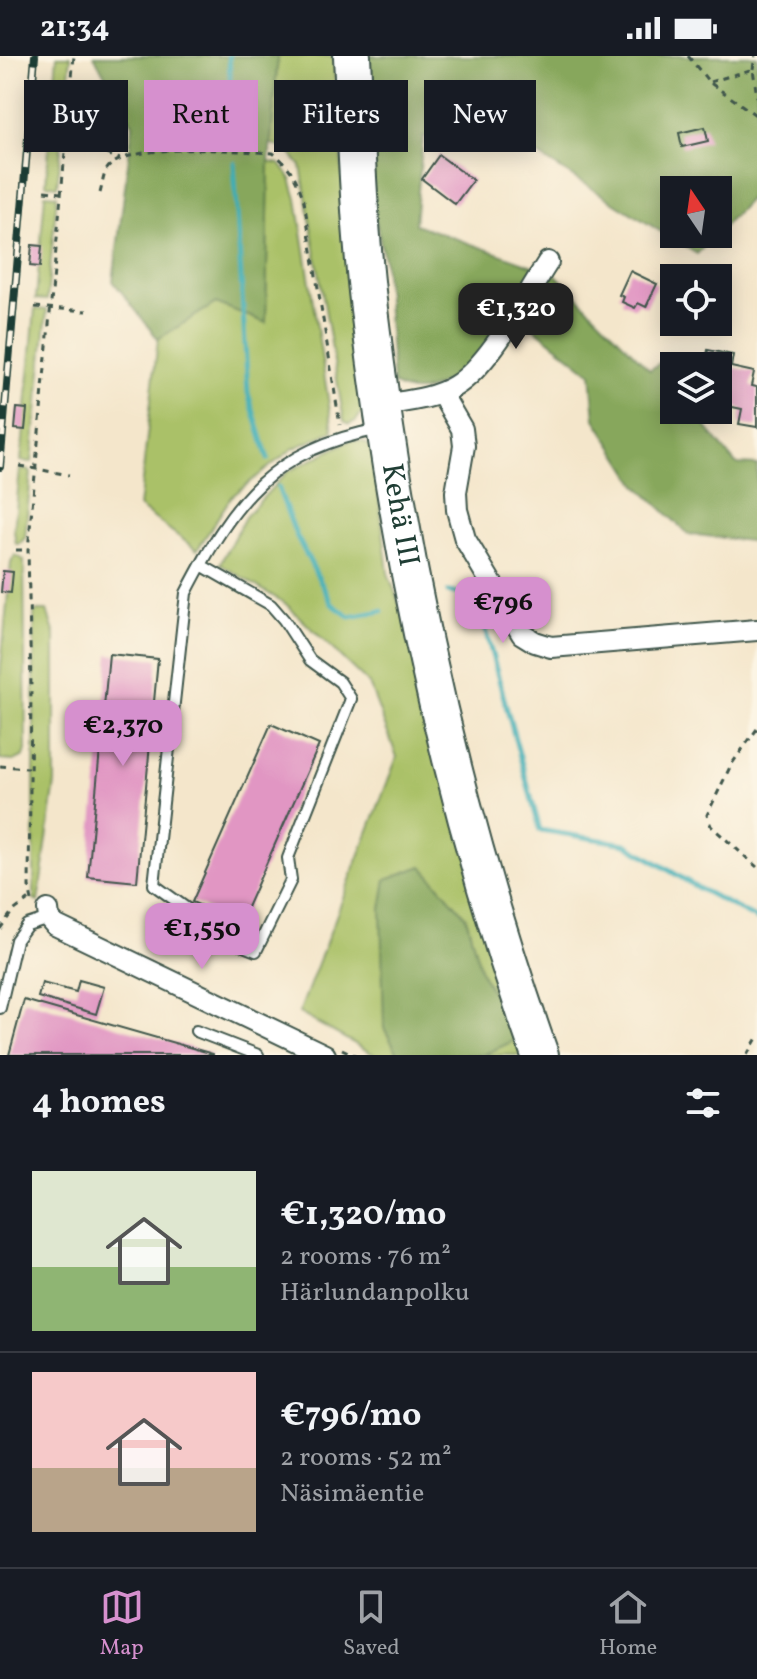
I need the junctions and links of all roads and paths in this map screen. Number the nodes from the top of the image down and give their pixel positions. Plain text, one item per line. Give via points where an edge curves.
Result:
1 (74, 56) edge
2 (352, 56) edge
3 (688, 56) edge
4 (755, 56) edge
5 (753, 69) junction
6 (72, 80) edge
7 (709, 82) junction
8 (757, 97) edge
9 (757, 116) edge
10 (65, 152) edge
11 (100, 152) edge
12 (120, 159) junction
13 (45, 191) dead end
14 (61, 193) junction
15 (100, 193) dead end
16 (548, 262) dead end
17 (35, 307) dead end
18 (50, 308) junction
19 (87, 311) dead end
20 (441, 393) junction
21 (384, 417) junction
22 (342, 436) junction
23 (20, 466) dead end
24 (36, 468) junction
25 (69, 475) dead end
26 (16, 550) dead end
27 (28, 550) junction
28 (201, 565) junction
29 (757, 630) edge
30 (757, 729) edge
31 (0, 766) edge
32 (29, 768) junction
33 (757, 867) edge
34 (31, 898) junction
35 (49, 914) junction
36 (0, 929) edge
37 (0, 1008) edge
38 (196, 1031) dead end
39 (757, 1038) edge
40 (258, 1055) edge
41 (325, 1055) edge
42 (540, 1055) edge
43 (747, 1055) edge

1 - 6 path
2 - 21 highway, Kehä III via 369,307
3 - 7 path
4 - 5 path
5 - 7 path
5 - 8 path
7 - 9 path
10 - 14 path
11 - 12 path
12 - 15 path via 106,170
12 - 22 path via 145,151 214,150 273,153 288,164 304,201
13 - 14 path
14 - 18 path
16 - 20 street via 479,365
17 - 18 path
18 - 19 path
18 - 24 path
20 - 21 street
20 - 29 street via 462,429 456,501 465,539 522,634 551,647
21 - 22 lane
21 - 42 highway, Kehä III via 455,772
22 - 28 lane via 260,483
23 - 24 path
24 - 25 path
24 - 27 path
26 - 27 path
27 - 32 path
28 - 28 lane via 271,605 310,660 340,682 351,699 288,858 291,880 256,951 216,935 154,885 186,593
30 - 33 path via 731,765 707,815 711,826
31 - 32 path
32 - 34 path
34 - 35 path
34 - 36 path
35 - 37 lane via 27,925 16,940
35 - 41 street via 55,925
38 - 40 lane
39 - 43 path

